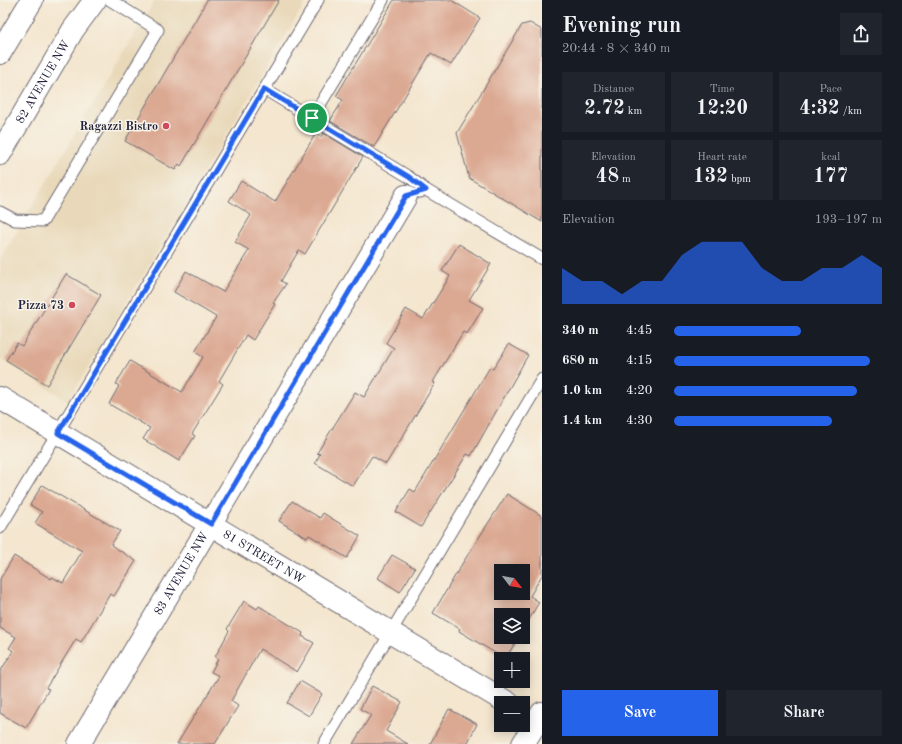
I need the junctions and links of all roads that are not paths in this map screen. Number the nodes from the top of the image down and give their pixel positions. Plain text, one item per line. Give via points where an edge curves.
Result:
1 (32, 0) edge
2 (86, 0) edge
3 (95, 0) edge
4 (110, 0) edge
5 (318, 0) edge
6 (383, 0) edge
7 (73, 30) junction
8 (0, 53) edge
9 (264, 89) junction
10 (312, 118) junction
11 (0, 154) edge
12 (426, 190) junction
13 (406, 196) joint
14 (0, 212) edge
15 (542, 259) edge
16 (542, 379) edge
17 (0, 398) edge
18 (58, 433) junction
19 (211, 524) junction
20 (0, 528) edge
21 (390, 632) junction
22 (496, 696) edge
23 (536, 717) edge
24 (79, 744) edge
25 (324, 744) edge
26 (524, 744) edge

1 - 8 street
2 - 7 street, 82 AVENUE NW
3 - 7 street, 82 AVENUE NW
4 - 14 lane via 158,30 43,220 15,220
5 - 9 lane
6 - 10 lane
7 - 11 street, 82 AVENUE NW
9 - 10 lane
9 - 18 lane
10 - 12 lane
12 - 13 lane
12 - 15 lane
13 - 19 street, 83 AVENUE NW
16 - 21 lane
17 - 18 street, 81 STREET NW
18 - 19 street, 81 STREET NW
18 - 20 lane
19 - 21 street, 81 STREET NW
19 - 24 street, 83 AVENUE NW
21 - 22 street, 81 STREET NW
21 - 25 lane
23 - 26 street

